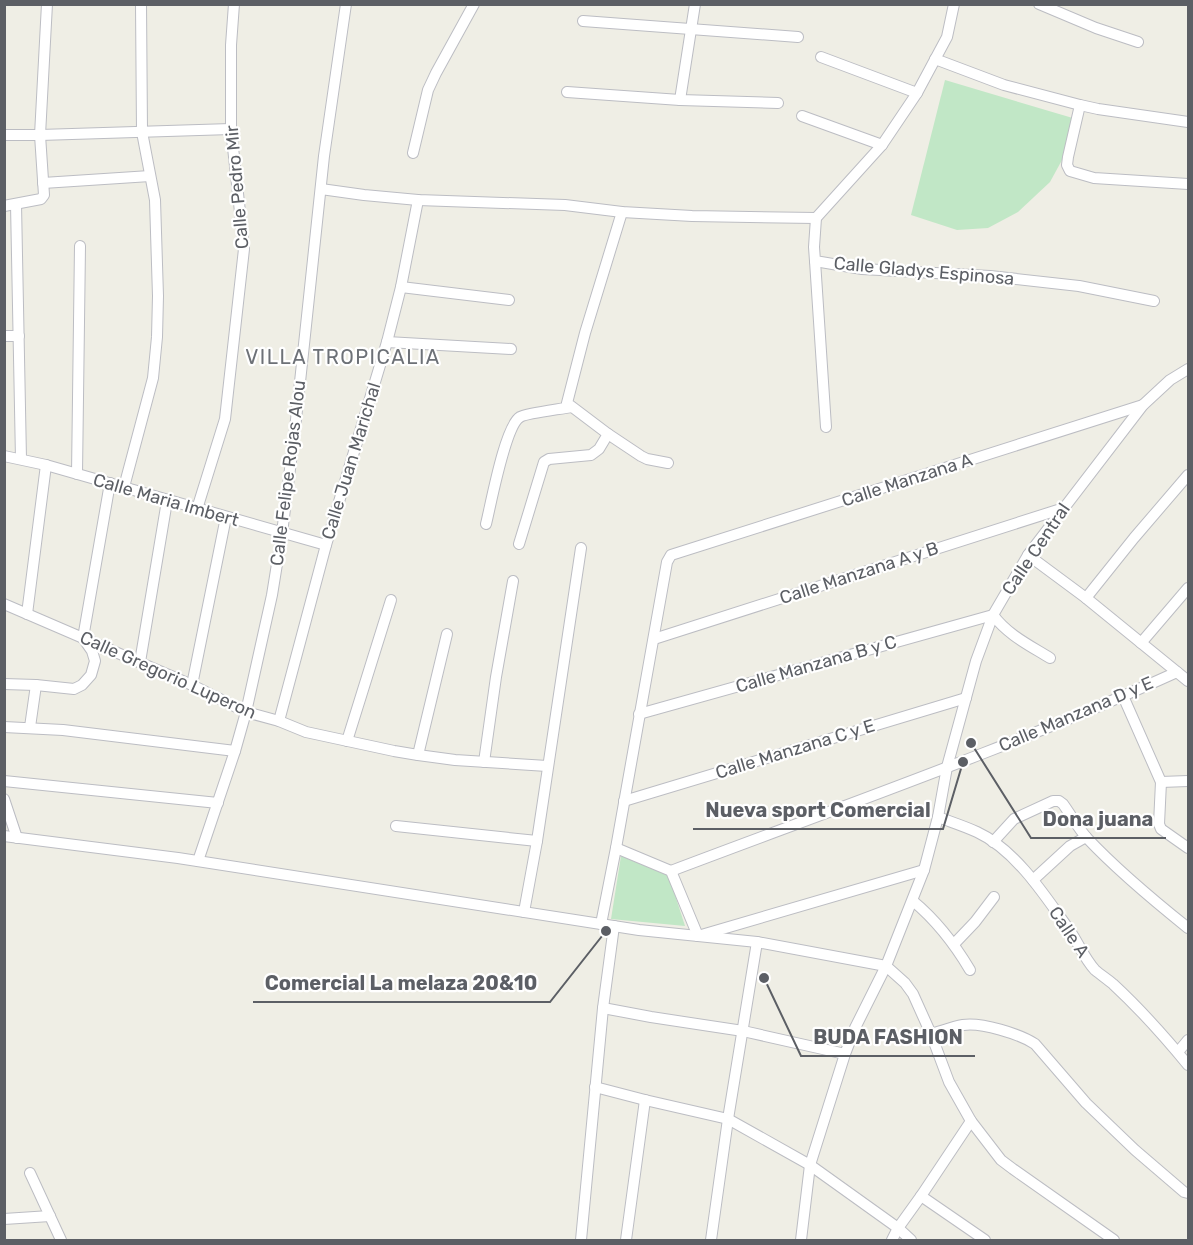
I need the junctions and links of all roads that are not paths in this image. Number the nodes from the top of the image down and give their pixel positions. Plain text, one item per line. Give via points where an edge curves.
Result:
1 (47, 4) edge
2 (141, 4) edge
3 (234, 4) edge
4 (346, 4) edge
5 (474, 4) edge
6 (695, 4) edge
7 (954, 4) edge
8 (1038, 4) edge
9 (583, 21) dead end
10 (691, 29) junction
11 (798, 37) dead end
12 (1138, 42) dead end
13 (821, 57) dead end
14 (935, 59) junction
15 (567, 92) dead end
16 (917, 93) junction
17 (680, 100) junction
18 (777, 103) dead end
19 (1080, 105) junction
20 (802, 116) dead end
21 (1188, 122) edge
22 (231, 129) junction
23 (142, 132) junction
24 (4, 135) edge
25 (40, 135) junction
26 (882, 146) junction
27 (413, 153) dead end
28 (150, 176) junction
29 (43, 183) junction
30 (1188, 184) edge
31 (321, 189) junction
32 (418, 200) junction
33 (16, 204) junction
34 (4, 206) edge
35 (622, 212) junction
36 (816, 218) junction
37 (80, 246) dead end
38 (815, 261) junction
39 (400, 287) junction
40 (509, 300) dead end
41 (1154, 301) dead end
42 (4, 336) edge
43 (19, 336) junction
44 (387, 342) junction
45 (511, 349) dead end
46 (1188, 369) edge
47 (1143, 405) junction
48 (572, 407) junction
49 (826, 427) dead end
50 (608, 434) junction
51 (4, 456) edge
52 (21, 459) junction
53 (668, 463) dead end
54 (46, 465) junction
55 (77, 474) junction
56 (1188, 475) edge
57 (110, 483) junction
58 (124, 487) junction
59 (167, 501) junction
60 (1064, 508) junction
61 (198, 509) junction
62 (226, 517) junction
63 (486, 524) dead end
64 (282, 533) junction
65 (519, 544) dead end
66 (326, 545) junction
67 (581, 548) dead end
68 (1028, 555) junction
69 (513, 581) dead end
70 (1188, 588) edge
71 (1086, 598) junction
72 (391, 600) dead end
73 (4, 604) edge
74 (27, 614) junction
75 (993, 615) junction
76 (447, 634) dead end
77 (83, 638) junction
78 (654, 639) junction
79 (1141, 643) junction
80 (1050, 658) dead end
81 (140, 662) junction
82 (1177, 672) junction
83 (1188, 681) edge
84 (4, 684) edge
85 (36, 685) junction
86 (192, 685) junction
87 (1123, 696) junction
88 (966, 698) junction
89 (246, 712) junction
90 (639, 714) junction
91 (279, 722) junction
92 (4, 727) edge
93 (30, 728) junction
94 (348, 741) junction
95 (235, 751) junction
96 (418, 755) junction
97 (484, 762) junction
98 (547, 766) junction
99 (947, 767) junction
100 (4, 781) edge
101 (1188, 781) edge
102 (1161, 782) junction
103 (4, 799) edge
104 (624, 801) junction
105 (218, 803) junction
106 (938, 817) junction
107 (396, 825) dead end
108 (4, 836) edge
109 (1086, 837) junction
110 (17, 838) junction
111 (537, 842) junction
112 (993, 842) junction
113 (616, 848) junction
114 (1188, 848) edge
115 (198, 861) junction
116 (924, 870) junction
117 (671, 871) junction
118 (1033, 880) junction
119 (994, 897) dead end
120 (913, 901) junction
121 (524, 912) junction
122 (601, 924) junction
123 (614, 926) junction
124 (1188, 928) edge
125 (698, 936) junction
126 (757, 942) junction
127 (954, 944) junction
128 (886, 966) junction
129 (970, 970) dead end
130 (603, 1008) junction
131 (743, 1031) junction
132 (931, 1034) junction
133 (1188, 1040) edge
134 (1178, 1052) junction
135 (845, 1054) junction
136 (1188, 1065) edge
137 (595, 1087) junction
138 (645, 1100) junction
139 (728, 1119) junction
140 (971, 1122) junction
141 (810, 1165) junction
142 (30, 1173) dead end
143 (1186, 1193) edge
144 (921, 1196) junction
145 (50, 1216) junction
146 (4, 1219) edge
147 (898, 1228) junction
148 (61, 1240) edge
149 (581, 1240) edge
150 (626, 1240) edge
151 (711, 1240) edge
152 (801, 1240) edge
153 (892, 1240) edge
154 (911, 1240) edge
155 (985, 1240) edge
156 (1114, 1240) edge

1 - 25 street
2 - 23 street
3 - 22 street, Calle Pedro Mir
4 - 31 street, Calle Felipe Rojas Alou
5 - 27 street via 428,90
6 - 10 street
7 - 14 street via 947,37
8 - 12 street
9 - 10 street
10 - 11 street
10 - 17 street
13 - 16 street
14 - 16 street
14 - 19 street via 1004,85
15 - 17 street
16 - 26 street
17 - 18 street
19 - 21 street
19 - 30 street via 1068,157 1070,171 1094,178
20 - 26 street
22 - 23 street
22 - 61 street, Calle Pedro Mir via 244,249 225,419
23 - 25 street
23 - 28 street
24 - 25 street
25 - 29 street
26 - 36 street
28 - 29 street
28 - 58 street via 155,200 157,337 153,378
29 - 33 street via 41,199
31 - 32 street
31 - 64 street, Calle Felipe Rojas Alou
32 - 35 street
32 - 39 street, Calle Juan Marichal
33 - 34 street
33 - 43 street
35 - 36 street
35 - 48 street via 567,403
36 - 38 street, Calle Gladys Espinosa
37 - 55 street
38 - 41 street, Calle Gladys Espinosa via 862,269 990,276 1079,286
38 - 49 street
39 - 40 street
39 - 44 street, Calle Juan Marichal
42 - 43 street
43 - 52 street
44 - 45 street
44 - 66 street, Calle Juan Marichal
46 - 47 street, Calle Central
47 - 60 street, Calle Central
47 - 78 street, Calle Manzana A via 670,555
48 - 50 street
48 - 63 street via 524,415 516,420 507,439
50 - 53 street via 646,459
50 - 65 street via 591,455 546,460
51 - 52 street, Calle Maria Imbert
52 - 54 street, Calle Maria Imbert
54 - 55 street, Calle Maria Imbert
54 - 74 street
55 - 57 street, Calle Maria Imbert
56 - 71 street
57 - 58 street, Calle Maria Imbert
57 - 77 street
58 - 59 street, Calle Maria Imbert
59 - 61 street, Calle Maria Imbert
59 - 81 street
60 - 68 street, Calle Central
60 - 78 street, Calle Manzana A y B
61 - 62 street, Calle Maria Imbert
62 - 64 street, Calle Maria Imbert
62 - 86 street
64 - 66 street, Calle Maria Imbert
64 - 89 street, Calle Felipe Rojas Alou
66 - 91 street, Calle Juan Marichal
67 - 98 street
68 - 71 street
68 - 75 street, Calle Central
69 - 97 street
70 - 79 street
71 - 79 street
72 - 94 street
73 - 74 street, Calle Gregorio Luperon
74 - 77 street, Calle Gregorio Luperon
75 - 80 street via 1011,634
75 - 88 street, Calle Central
75 - 90 street, Calle Manzana B y C
76 - 96 street
77 - 81 street, Calle Gregorio Luperon
77 - 85 street via 95,661 82,685 74,689
78 - 90 street
79 - 82 street
81 - 86 street, Calle Gregorio Luperon
82 - 83 street
82 - 87 street, Calle Manzana D y E
84 - 85 street
85 - 93 street
86 - 89 street, Calle Gregorio Luperon
87 - 99 street, Calle Manzana D y E
87 - 102 street
88 - 99 street, Calle Central
88 - 104 street, Calle Manzana C y E
89 - 91 street, Calle Gregorio Luperon
89 - 95 street, Calle Felipe Rojas Alou
90 - 104 street
91 - 94 street, Calle Gregorio Luperon
92 - 93 street
93 - 95 street
94 - 96 street, Calle Gregorio Luperon
95 - 105 street, Calle Felipe Rojas Alou
96 - 97 street, Calle Gregorio Luperon
97 - 98 street, Calle Gregorio Luperon
98 - 111 street
99 - 106 street, Calle Central
99 - 117 street, Calle Manzana D y E
100 - 105 street
101 - 102 street
102 - 114 street via 1161,829
103 - 110 street
104 - 113 street
105 - 115 street, Calle Felipe Rojas Alou
106 - 112 street, Calle A
106 - 116 street, Calle Central
107 - 111 street
108 - 110 street
109 - 112 street via 1063,804 1053,801 1014,819
109 - 118 street via 1070,846
109 - 124 street via 1152,900
110 - 115 street
111 - 121 street
112 - 118 street, Calle A
113 - 117 street
113 - 122 street
115 - 121 street
116 - 120 street, Calle Central
116 - 125 street
117 - 125 street
118 - 134 street, Calle A via 1096,971
119 - 127 street
120 - 127 street
120 - 128 street, Calle Central
121 - 122 street
122 - 123 street
123 - 125 street
123 - 130 street
125 - 126 street
126 - 128 street
126 - 131 street
127 - 129 street
128 - 132 street via 910,989
128 - 135 street, Calle Central
130 - 131 street
130 - 137 street
131 - 135 street
131 - 139 street
132 - 140 street via 949,1082
132 - 143 street via 968,1025 1000,1029 1030,1040 1086,1103
133 - 134 street
134 - 136 street, Calle A
135 - 141 street, Calle Central
137 - 138 street
137 - 149 street
138 - 139 street
138 - 150 street
139 - 141 street
139 - 151 street
140 - 144 street
140 - 156 street via 1001,1160
141 - 147 street
141 - 152 street, Calle Central
142 - 145 street
144 - 147 street
144 - 155 street
145 - 146 street
145 - 148 street
147 - 153 street
147 - 154 street

